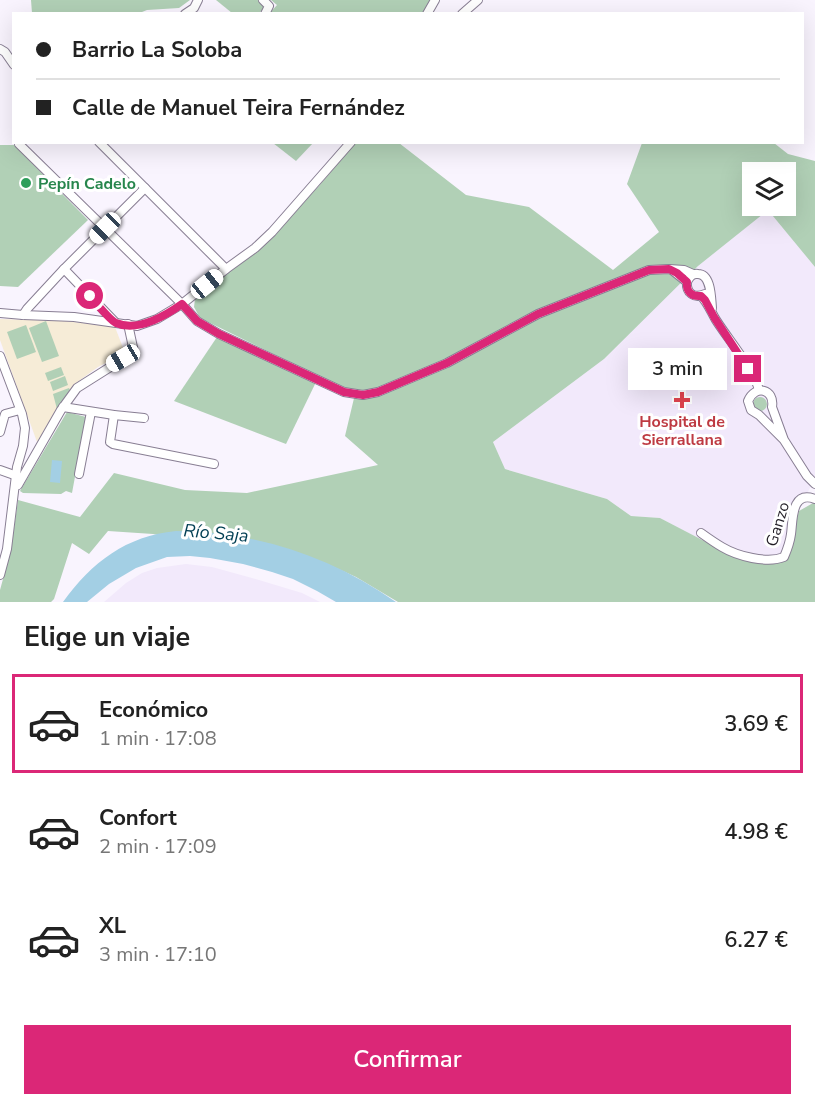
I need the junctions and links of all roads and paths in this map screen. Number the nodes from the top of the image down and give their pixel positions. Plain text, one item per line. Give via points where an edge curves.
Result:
1 (198, 0) edge
2 (478, 0) edge
3 (188, 12) edge
4 (464, 12) edge
5 (0, 49) edge
6 (12, 63) edge
7 (19, 144) dead end
8 (101, 144) edge
9 (349, 144) edge
10 (145, 188) junction
11 (105, 228) junction
12 (64, 269) junction
13 (226, 269) junction
14 (669, 269) junction
15 (693, 274) junction
16 (687, 282) junction
17 (708, 289) junction
18 (701, 296) junction
19 (182, 304) junction
20 (0, 313) edge
21 (23, 315) junction
22 (714, 317) junction
23 (115, 322) junction
24 (128, 324) junction
25 (0, 356) edge
26 (759, 390) junction
27 (63, 407) junction
28 (772, 407) junction
29 (20, 410) junction
30 (90, 412) junction
31 (114, 415) junction
32 (761, 417) junction
33 (144, 418) dead end
34 (0, 432) edge
35 (783, 440) junction
36 (34, 455) junction
37 (18, 463) junction
38 (214, 464) dead end
39 (0, 470) edge
40 (79, 474) dead end
41 (17, 476) junction
42 (815, 484) edge
43 (15, 488) junction
44 (815, 499) edge
45 (701, 533) dead end
46 (0, 575) edge

1 - 3 street
2 - 4 street
5 - 6 street
7 - 11 street
8 - 10 street
9 - 13 street via 272,232
10 - 11 street
10 - 13 street
11 - 12 street
11 - 19 street
12 - 21 street
12 - 23 street
13 - 19 street
14 - 15 street
14 - 16 street
14 - 19 street via 649,270 548,309 447,363 363,395 344,392 219,334 197,321
15 - 16 street
15 - 17 street via 707,278
16 - 18 street via 690,294
17 - 18 street
17 - 22 street
18 - 22 street
19 - 24 street via 137,326
20 - 21 street
21 - 23 street
22 - 26 street
23 - 24 street
24 - 27 street via 134,352 77,388
25 - 29 street
26 - 28 street via 770,395
26 - 32 street via 748,401 751,410
27 - 30 street
27 - 36 street
28 - 32 street
28 - 35 street
29 - 34 street via 5,414
29 - 37 street via 25,428
30 - 31 street
30 - 40 street
31 - 33 street
31 - 38 street via 110,438 113,444
32 - 35 street
35 - 42 street
36 - 37 street
36 - 43 street
37 - 41 street
39 - 41 street
41 - 43 street
43 - 46 street
44 - 45 street, Ganzo via 799,500 788,546 778,559 741,555

